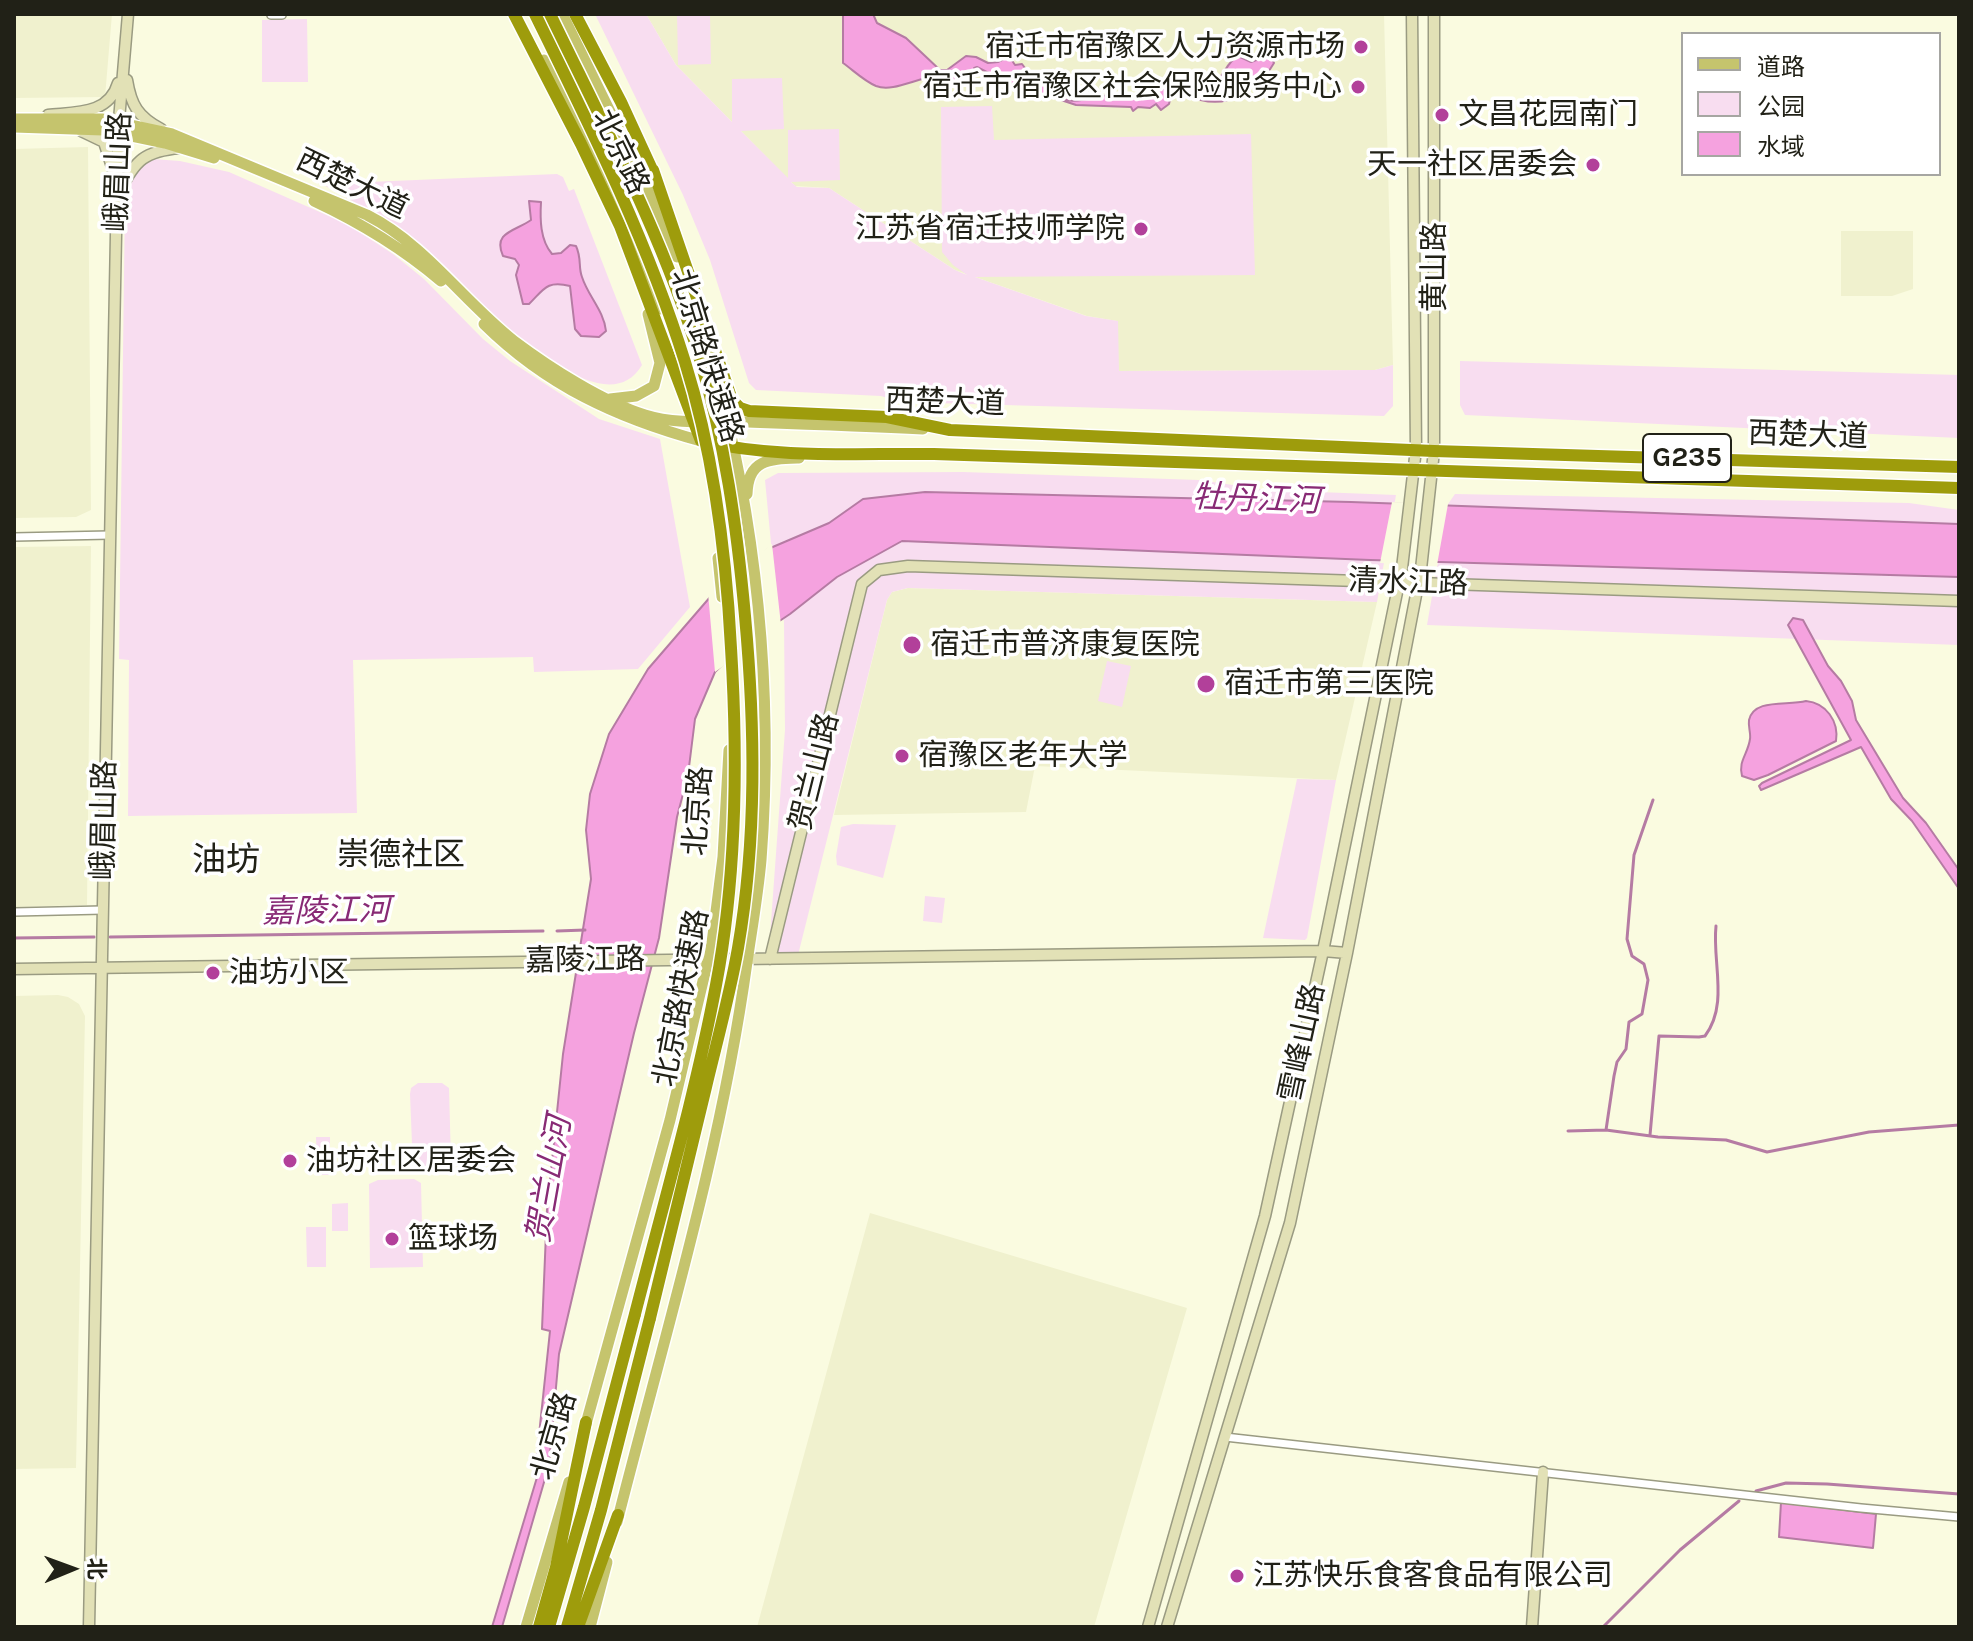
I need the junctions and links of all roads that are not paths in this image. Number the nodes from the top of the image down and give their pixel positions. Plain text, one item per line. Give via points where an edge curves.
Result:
1 (128, 14) edge
2 (514, 14) edge
3 (520, 14) edge
4 (535, 14) edge
5 (550, 14) edge
6 (562, 14) edge
7 (575, 14) edge
8 (1412, 14) edge
9 (1434, 14) edge
10 (271, 15) edge
11 (282, 15) edge
12 (124, 62) junction
13 (14, 119) edge
14 (14, 127) edge
15 (119, 127) junction
16 (71, 128) junction
17 (172, 134) junction
18 (181, 148) junction
19 (117, 196) junction
20 (671, 224) junction
21 (637, 271) junction
22 (705, 334) junction
23 (610, 399) junction
24 (695, 421) junction
25 (728, 422) junction
26 (950, 430) junction
27 (701, 441) junction
28 (733, 449) junction
29 (1416, 449) junction
30 (1434, 451) junction
31 (951, 455) junction
32 (1959, 467) edge
33 (1414, 470) junction
34 (1433, 472) junction
35 (1959, 488) edge
36 (747, 519) junction
37 (110, 535) junction
38 (14, 537) edge
39 (1400, 583) junction
40 (862, 584) joint
41 (1419, 584) junction
42 (1959, 601) edge
43 (103, 910) junction
44 (14, 912) edge
45 (1323, 951) junction
46 (1347, 953) junction
47 (708, 959) junction
48 (747, 959) junction
49 (770, 959) junction
50 (102, 967) junction
51 (14, 969) edge
52 (586, 1422) junction
53 (1225, 1437) junction
54 (1543, 1472) junction
55 (618, 1515) junction
56 (1959, 1517) edge
57 (89, 1627) edge
58 (526, 1627) edge
59 (539, 1627) edge
60 (549, 1627) edge
61 (567, 1627) edge
62 (578, 1627) edge
63 (590, 1627) edge
64 (1148, 1627) edge
65 (1167, 1627) edge
66 (1532, 1627) edge

1 - 12 street, 峨眉山路
2 - 21 highway via 581,144
3 - 24 main road, 北京路 via 596,154 678,351
4 - 60 highway, 北京路快速路, bridge via 625,202 686,365 719,513 736,730 726,916 712,1001 635,1314
5 - 61 highway, 北京路快速路, bridge via 652,227 699,357 724,454 738,539 753,751 751,837 738,949 650,1318
6 - 22 main road, 北京路 via 661,218
7 - 20 highway via 653,170
8 - 29 street, 黄山路
9 - 30 street, 黄山路
10 - 11 street
12 - 13 street via 116,91 102,106
12 - 15 street, 峨眉山路
12 - 17 street via 138,114
13 - 15 main road, 西楚大道 via 88,118
14 - 16 main road, 西楚大道
15 - 16 main road, 西楚大道
15 - 17 main road, 西楚大道
15 - 18 main road, 西楚大道
15 - 19 street, 峨眉山路
16 - 19 street via 104,142
17 - 23 main road, 西楚大道 via 382,223 514,340 563,376
18 - 19 street via 152,153 136,163
18 - 27 main road, 西楚大道 via 362,224 406,251 494,334 560,383 613,413
19 - 37 street, 峨眉山路
20 - 22 highway
20 - 26 highway via 732,400 740,408 887,417
21 - 23 main road via 658,375 645,393
21 - 24 highway
22 - 25 main road, 北京路
23 - 24 main road, 西楚大道 via 648,416
24 - 25 main road, 西楚大道
24 - 27 highway
25 - 26 main road, 西楚大道
25 - 28 main road, 北京路
26 - 29 highway, 西楚大道
27 - 28 highway, 西楚大道
27 - 47 main road, 北京路, bridge via 713,500 729,667 728,789
28 - 31 highway, 西楚大道
28 - 36 main road, 北京路
29 - 30 highway, 西楚大道 / G235
29 - 33 street, 雪峰山路
30 - 32 highway, 西楚大道 / G235
30 - 34 street, 黄山路
31 - 33 highway, 西楚大道
31 - 36 main road via 764,462 748,478
33 - 34 highway, G235
33 - 39 street, 雪峰山路
34 - 35 highway, 西楚大道 / G235
34 - 41 street, 雪峰山路
36 - 48 main road, 北京路 via 762,645 764,799
37 - 38 street
37 - 43 street, 峨眉山路
39 - 40 street, 清水江路 via 908,566 879,570
39 - 41 street, 清水江路
39 - 45 street, 雪峰山路
40 - 49 street, 贺兰山路
41 - 42 street, 清水江路
41 - 46 street, 雪峰山路
43 - 44 street
43 - 50 street, 峨眉山路
45 - 46 street, 嘉陵江路
45 - 49 street, 嘉陵江路
45 - 64 street, 雪峰山路 via 1265,1216
46 - 53 street, 雪峰山路 via 1290,1223
47 - 48 street, 嘉陵江路
47 - 50 street, 嘉陵江路
47 - 52 main road, 北京路 via 662,1151
48 - 49 street, 嘉陵江路
48 - 55 main road, 北京路 via 721,1115
50 - 51 street, 嘉陵江路
50 - 57 street, 峨眉山路
52 - 58 main road, 北京路
52 - 59 highway
53 - 54 street
53 - 65 street, 雪峰山路
54 - 56 street
54 - 66 street
55 - 62 highway
55 - 63 main road, 北京路

